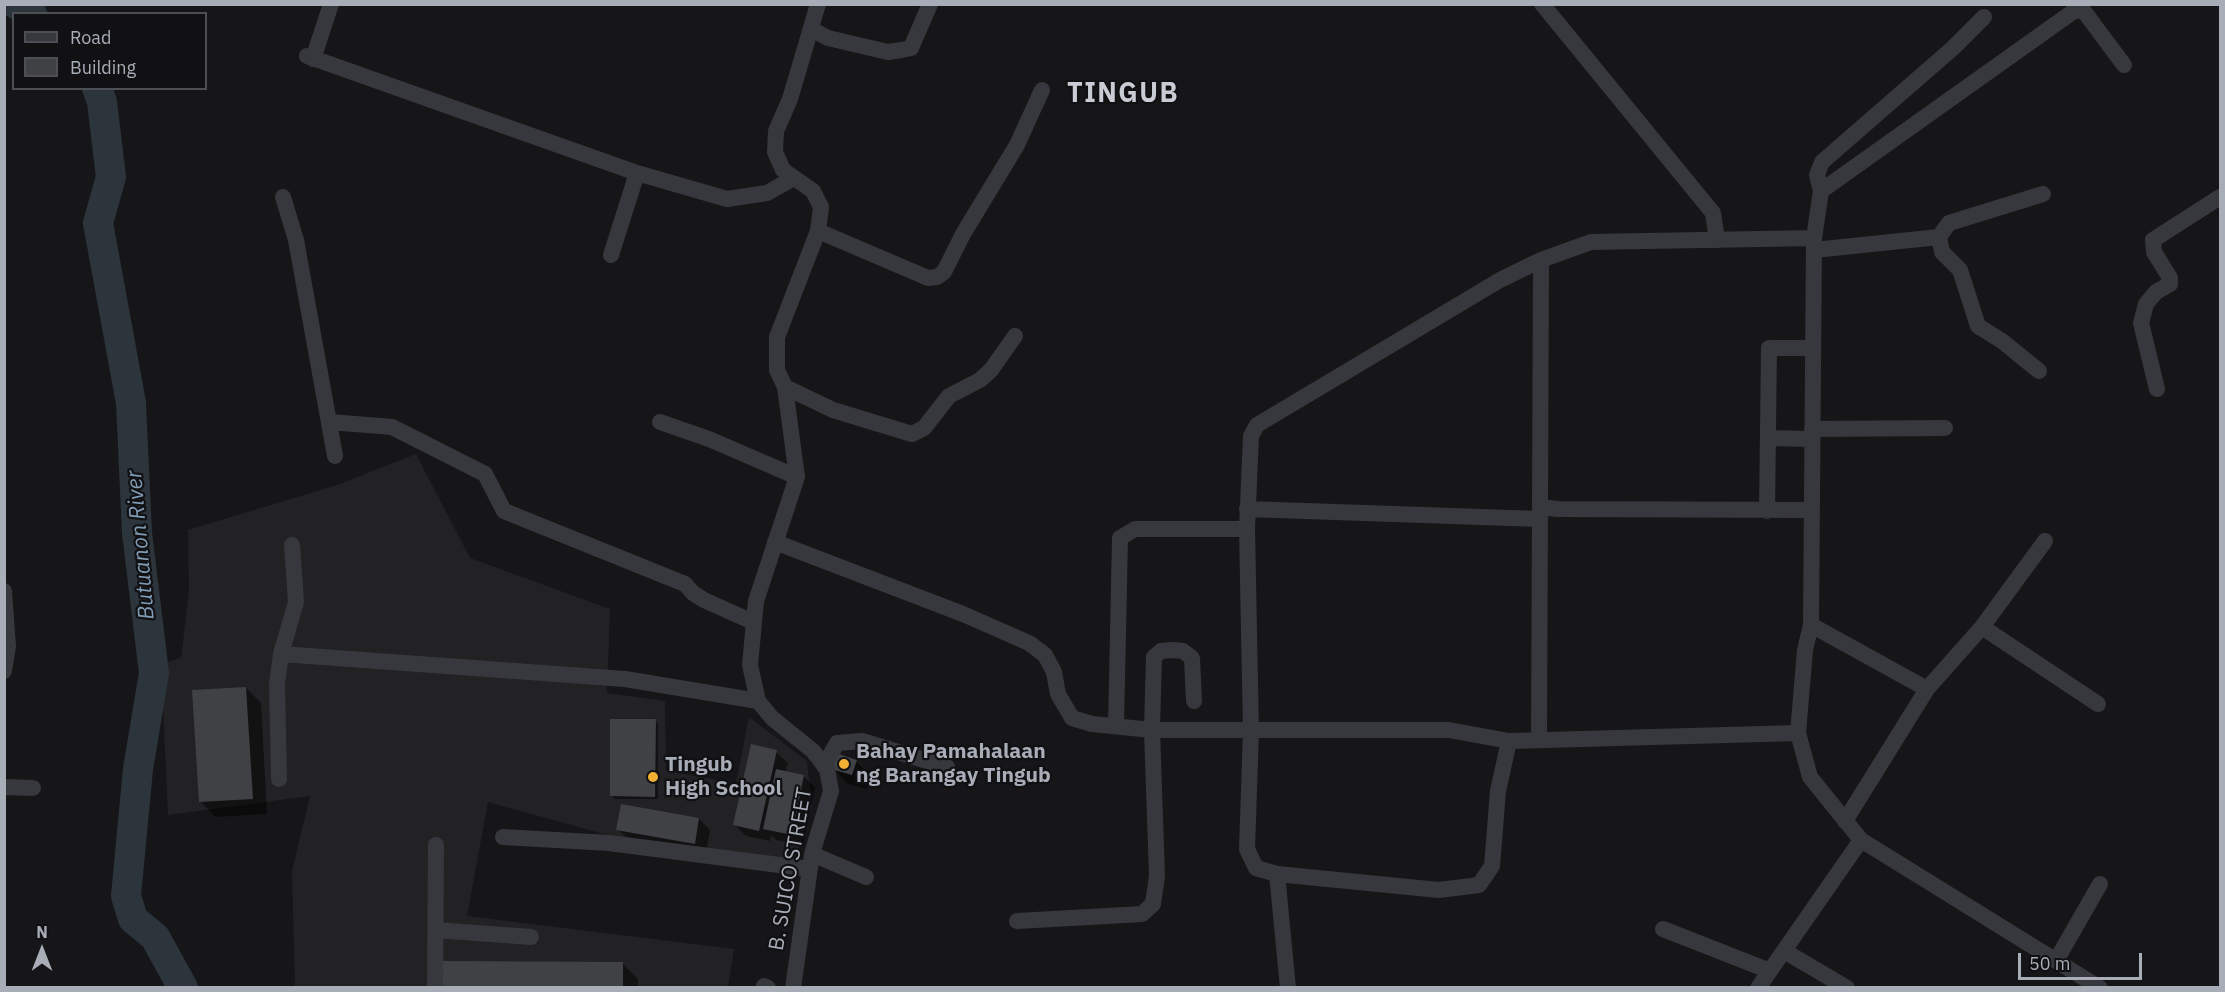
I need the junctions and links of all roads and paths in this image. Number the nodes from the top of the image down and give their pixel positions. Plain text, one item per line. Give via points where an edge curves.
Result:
1 (331, 4) edge
2 (818, 4) edge
3 (930, 4) edge
4 (1542, 4) edge
5 (1984, 17) dead end
6 (811, 29) junction
7 (2124, 65) dead end
8 (1042, 90) dead end
9 (637, 173) junction
10 (792, 178) junction
11 (1821, 191) junction
12 (2043, 194) dead end
13 (283, 197) dead end
14 (2220, 197) edge
15 (818, 231) junction
16 (1939, 237) junction
17 (1717, 240) junction
18 (1814, 244) junction
19 (611, 255) dead end
20 (1541, 260) junction
21 (1015, 336) dead end
22 (1812, 348) junction
23 (2039, 371) dead end
24 (785, 387) junction
25 (2157, 389) dead end
26 (330, 422) junction
27 (660, 422) dead end
28 (1945, 428) dead end
29 (1812, 434) junction
30 (1768, 438) junction
31 (335, 456) dead end
32 (796, 477) junction
33 (1247, 509) junction
34 (1812, 510) junction
35 (1767, 512) junction
36 (1540, 513) junction
37 (1247, 529) junction
38 (2045, 541) dead end
39 (775, 542) junction
40 (292, 545) dead end
41 (4, 591) edge
42 (753, 622) junction
43 (1811, 625) junction
44 (1982, 627) junction
45 (282, 654) junction
46 (4, 671) edge
47 (1927, 689) junction
48 (758, 701) junction
49 (1194, 701) dead end
50 (2098, 705) dead end
51 (1116, 726) junction
52 (1152, 730) junction
53 (1251, 731) junction
54 (1798, 733) junction
55 (1539, 740) junction
56 (1509, 741) junction
57 (824, 766) junction
58 (947, 767) dead end
59 (279, 779) dead end
60 (4, 787) edge
61 (33, 788) dead end
62 (1845, 821) junction
63 (503, 837) dead end
64 (1860, 840) junction
65 (436, 845) dead end
66 (811, 862) junction
67 (1277, 874) junction
68 (866, 877) dead end
69 (2100, 884) dead end
70 (1017, 921) dead end
71 (1663, 929) dead end
72 (436, 930) junction
73 (531, 937) dead end
74 (1784, 951) junction
75 (2057, 959) junction
76 (1770, 971) junction
77 (435, 987) edge
78 (793, 987) edge
79 (1288, 987) edge
80 (1758, 987) edge
81 (1847, 987) edge
82 (2100, 987) edge

1 - 9 street via 310,57
2 - 6 street
3 - 6 street via 911,48 902,50 888,52
4 - 17 street via 1713,213
5 - 11 street via 1822,162 1817,175
6 - 10 street via 776,131 775,152 783,170
7 - 11 street via 2083,10 2074,10
8 - 15 street via 1017,145 944,272 937,277 928,278
9 - 10 street via 727,199 767,193
9 - 19 street
10 - 15 street via 813,191 821,207
11 - 18 street
12 - 16 street via 1949,223
13 - 26 street via 292,221
14 - 25 street via 2153,240 2154,252 2169,278 2169,284 2146,304 2141,323
15 - 24 street via 777,337 777,370
16 - 18 street
16 - 23 street via 1942,252 1960,270 1978,326
17 - 18 street
17 - 20 street via 1591,242
18 - 22 street
20 - 33 street via 1500,280 1257,425 1251,436
20 - 36 street
21 - 24 street via 991,370 949,396 924,428 912,435 833,410
22 - 29 street
22 - 30 street via 1769,348
24 - 32 street
26 - 31 street
26 - 42 street via 392,426 485,474 504,512 685,584 698,597
27 - 32 street
28 - 29 street
29 - 30 street
29 - 34 street
30 - 35 street
32 - 39 street
33 - 36 street
33 - 37 street
34 - 35 street
34 - 43 street
35 - 36 street
36 - 55 street
37 - 51 street via 1135,529 1120,538
37 - 53 street
38 - 44 street
39 - 42 street
39 - 51 street via 1029,643 1045,655 1054,672 1058,693 1072,718
40 - 45 street via 296,602
41 - 46 street via 8,646
42 - 48 street via 750,665
43 - 47 street
43 - 54 street
44 - 47 street
44 - 50 street
45 - 48 street via 625,680
45 - 59 street via 277,684
47 - 62 street
48 - 57 street, B. SUICO STREET
49 - 52 street via 1192,658 1184,651 1161,651 1154,657
51 - 52 street
52 - 53 street
52 - 70 street via 1157,876 1153,904 1142,914
53 - 56 street via 1449,730
53 - 67 street via 1247,849 1256,868
54 - 55 street
54 - 62 street via 1810,777
55 - 56 street
56 - 67 street via 1498,791 1492,866 1479,885 1439,890
57 - 58 street via 837,743 862,741
57 - 66 street, B. SUICO STREET via 831,790
60 - 61 street
62 - 64 street
63 - 66 street
64 - 74 street
64 - 75 street
65 - 72 street
66 - 68 street
66 - 78 street, B. SUICO STREET
67 - 79 street
69 - 75 street
71 - 76 street
72 - 73 street
72 - 77 street
74 - 76 street
74 - 81 street
75 - 82 street
76 - 80 street

